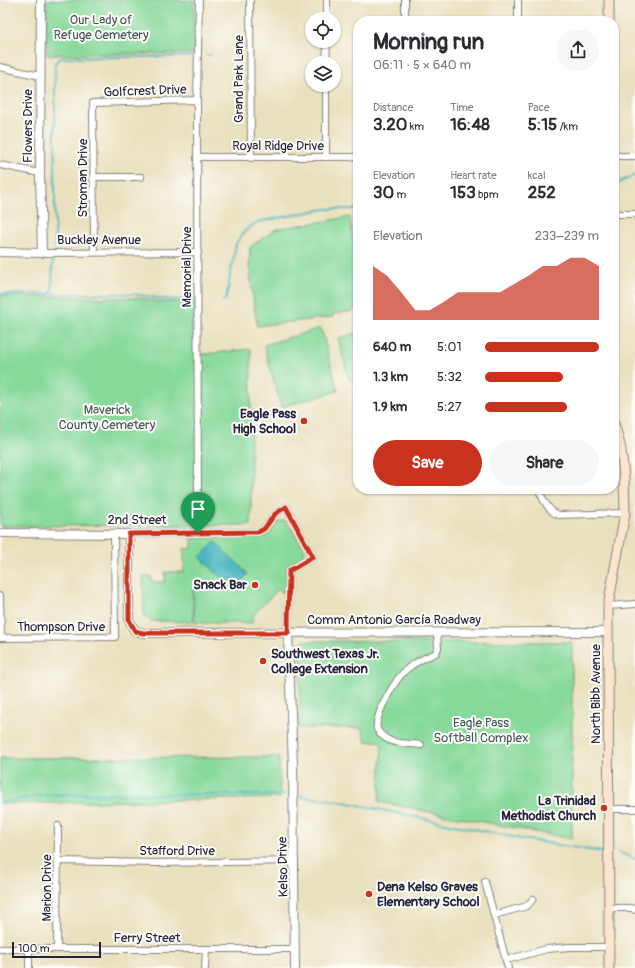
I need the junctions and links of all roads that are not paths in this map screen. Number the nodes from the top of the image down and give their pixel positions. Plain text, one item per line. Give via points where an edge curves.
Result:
1 (41, 0) edge
2 (199, 0) edge
3 (250, 0) edge
4 (327, 0) edge
5 (405, 0) edge
6 (518, 0) edge
7 (609, 0) edge
8 (327, 12) edge
9 (405, 16) edge
10 (518, 16) edge
11 (609, 16) edge
12 (0, 67) edge
13 (40, 76) junction
14 (326, 92) edge
15 (197, 100) junction
16 (93, 103) joint
17 (619, 156) edge
18 (635, 156) edge
19 (326, 157) junction
20 (353, 157) edge
21 (197, 158) junction
22 (250, 158) junction
23 (0, 165) edge
24 (40, 173) junction
25 (94, 177) junction
26 (141, 177) dead end
27 (619, 214) edge
28 (635, 214) edge
29 (0, 252) edge
30 (94, 252) junction
31 (198, 252) junction
32 (42, 253) junction
33 (619, 442) edge
34 (541, 494) edge
35 (625, 513) junction
36 (635, 513) edge
37 (0, 533) edge
38 (114, 533) junction
39 (198, 533) junction
40 (129, 534) junction
41 (0, 596) edge
42 (635, 604) edge
43 (608, 606) junction
44 (437, 632) junction
45 (608, 632) junction
46 (288, 633) junction
47 (1, 638) edge
48 (421, 745) dead end
49 (609, 809) junction
50 (635, 810) edge
51 (58, 826) dead end
52 (58, 861) junction
53 (295, 861) junction
54 (485, 882) dead end
55 (533, 899) dead end
56 (609, 908) junction
57 (635, 910) edge
58 (494, 915) junction
59 (609, 947) junction
60 (0, 949) edge
61 (29, 949) junction
62 (57, 949) junction
63 (206, 949) junction
64 (295, 949) junction
65 (506, 960) junction
66 (29, 968) edge
67 (206, 968) edge
68 (295, 968) edge
69 (508, 968) edge
70 (609, 968) edge

1 - 13 street, Flowers Drive
2 - 15 street, Memorial Drive
3 - 22 street, Grand Park Lane
4 - 8 street
5 - 9 street
6 - 10 street
7 - 11 main road
12 - 13 street
13 - 24 street, Flowers Drive
14 - 19 street
15 - 16 street, Golfcrest Drive
15 - 21 street, Memorial Drive
16 - 25 street, Stroman Drive
17 - 18 street
19 - 20 street, Royal Ridge Drive
19 - 22 street, Royal Ridge Drive
21 - 22 street, Royal Ridge Drive
21 - 31 street, Memorial Drive
23 - 24 street
24 - 32 street, Flowers Drive
25 - 26 street
25 - 30 street, Stroman Drive
27 - 28 street
29 - 32 street, Buckley Avenue
30 - 31 street, Buckley Avenue
30 - 32 street, Buckley Avenue
31 - 39 street, Memorial Drive
33 - 35 main road, North Bibb Avenue via 624,476
34 - 35 street via 555,514 559,515
35 - 36 main road
35 - 43 main road, North Bibb Avenue
37 - 38 street, 2nd Street
38 - 40 street, 2nd Street
38 - 47 street, Thompson Drive via 115,637
39 - 40 street, 2nd Street
39 - 46 street, 2nd Street via 258,532 264,529 275,514 286,507 313,557 289,571
40 - 46 street, Comm Antonio García Roadway via 129,620 135,631
41 - 47 street
42 - 43 street
43 - 45 main road, North Bibb Avenue
44 - 45 street, Comm Antonio García Roadway
44 - 46 street, Comm Antonio García Roadway
44 - 48 street via 436,653 399,676 378,716 377,729 389,741
45 - 49 main road, North Bibb Avenue
46 - 53 street, Kelso Drive
49 - 50 street
49 - 56 main road, North Bibb Avenue
51 - 52 street, Marion Drive
52 - 53 street, Stafford Drive
52 - 62 street, Marion Drive
53 - 64 street, Kelso Drive
54 - 58 street
55 - 58 street via 526,906
56 - 57 street
56 - 59 main road, North Bibb Avenue
58 - 65 street
59 - 65 street via 547,949
59 - 70 main road, North Bibb Avenue
60 - 61 street, Ferry Street
61 - 62 street, Ferry Street
61 - 66 street
62 - 63 street, Ferry Street
63 - 64 street, Ferry Street
63 - 67 street
64 - 68 street, Kelso Drive
65 - 69 street

